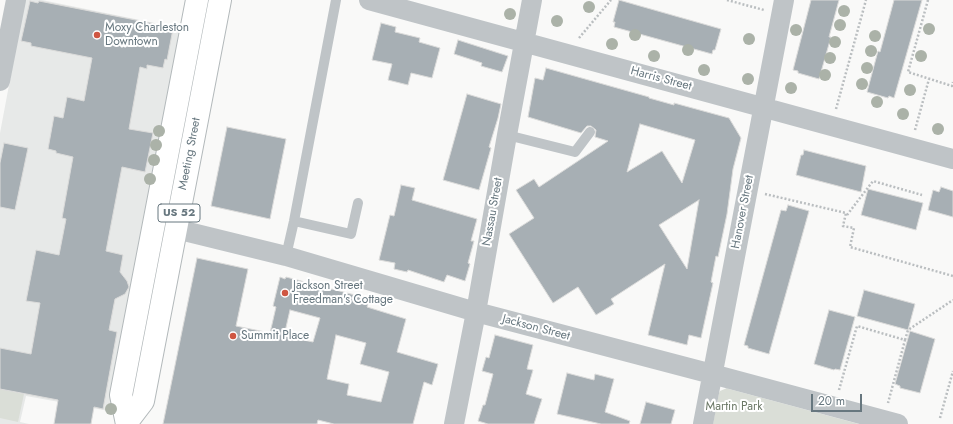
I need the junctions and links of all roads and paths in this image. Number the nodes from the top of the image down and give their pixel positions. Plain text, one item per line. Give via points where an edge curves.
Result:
1 (16, 0) edge
2 (197, 0) edge
3 (220, 0) edge
4 (336, 0) edge
5 (369, 0) edge
6 (532, 0) edge
7 (611, 0) edge
8 (727, 0) edge
9 (866, 0) edge
10 (928, 0) edge
11 (777, 6) edge
12 (578, 40) dead end
13 (524, 42) junction
14 (929, 79) junction
15 (0, 81) edge
16 (953, 82) edge
17 (764, 108) junction
18 (835, 111) dead end
19 (590, 132) dead end
20 (914, 133) dead end
21 (507, 135) junction
22 (953, 159) edge
23 (759, 193) dead end
24 (922, 195) dead end
25 (358, 203) dead end
26 (845, 217) junction
27 (294, 221) junction
28 (176, 229) junction
29 (286, 256) junction
30 (953, 276) edge
31 (953, 300) edge
32 (476, 312) junction
33 (905, 340) junction
34 (953, 371) edge
35 (712, 374) junction
36 (839, 390) dead end
37 (888, 404) dead end
38 (940, 418) dead end
39 (127, 423) edge
40 (454, 424) edge
41 (703, 424) edge
42 (898, 424) edge

1 - 15 street
2 - 39 main road, Meeting Street / US 52 via 121,395
3 - 28 main road, Meeting Street / US 52
4 - 27 lane
5 - 13 street, Harris Street
6 - 13 street, Nassau Street
7 - 12 path
8 - 11 path
9 - 18 path
10 - 14 path via 908,72
11 - 17 street, Hanover Street
13 - 17 street, Harris Street
13 - 21 street, Nassau Street
14 - 16 path via 952,86
14 - 20 path
17 - 22 street, Harris Street
17 - 35 street, Hanover Street
19 - 21 lane via 574,152
21 - 32 street, Nassau Street
23 - 26 path via 846,213
24 - 26 path via 873,181
25 - 27 lane via 351,234
26 - 30 path via 843,226 854,228 850,247
27 - 29 lane
28 - 29 street, Jackson Street
28 - 39 main road, Meeting Street / US 52 via 143,401
29 - 32 street, Jackson Street
31 - 33 path via 908,330
32 - 35 street, Jackson Street
32 - 40 street, Nassau Street
33 - 36 path via 857,326
33 - 37 path
34 - 38 path
35 - 41 street, Hanover Street
35 - 42 street, Jackson Street

